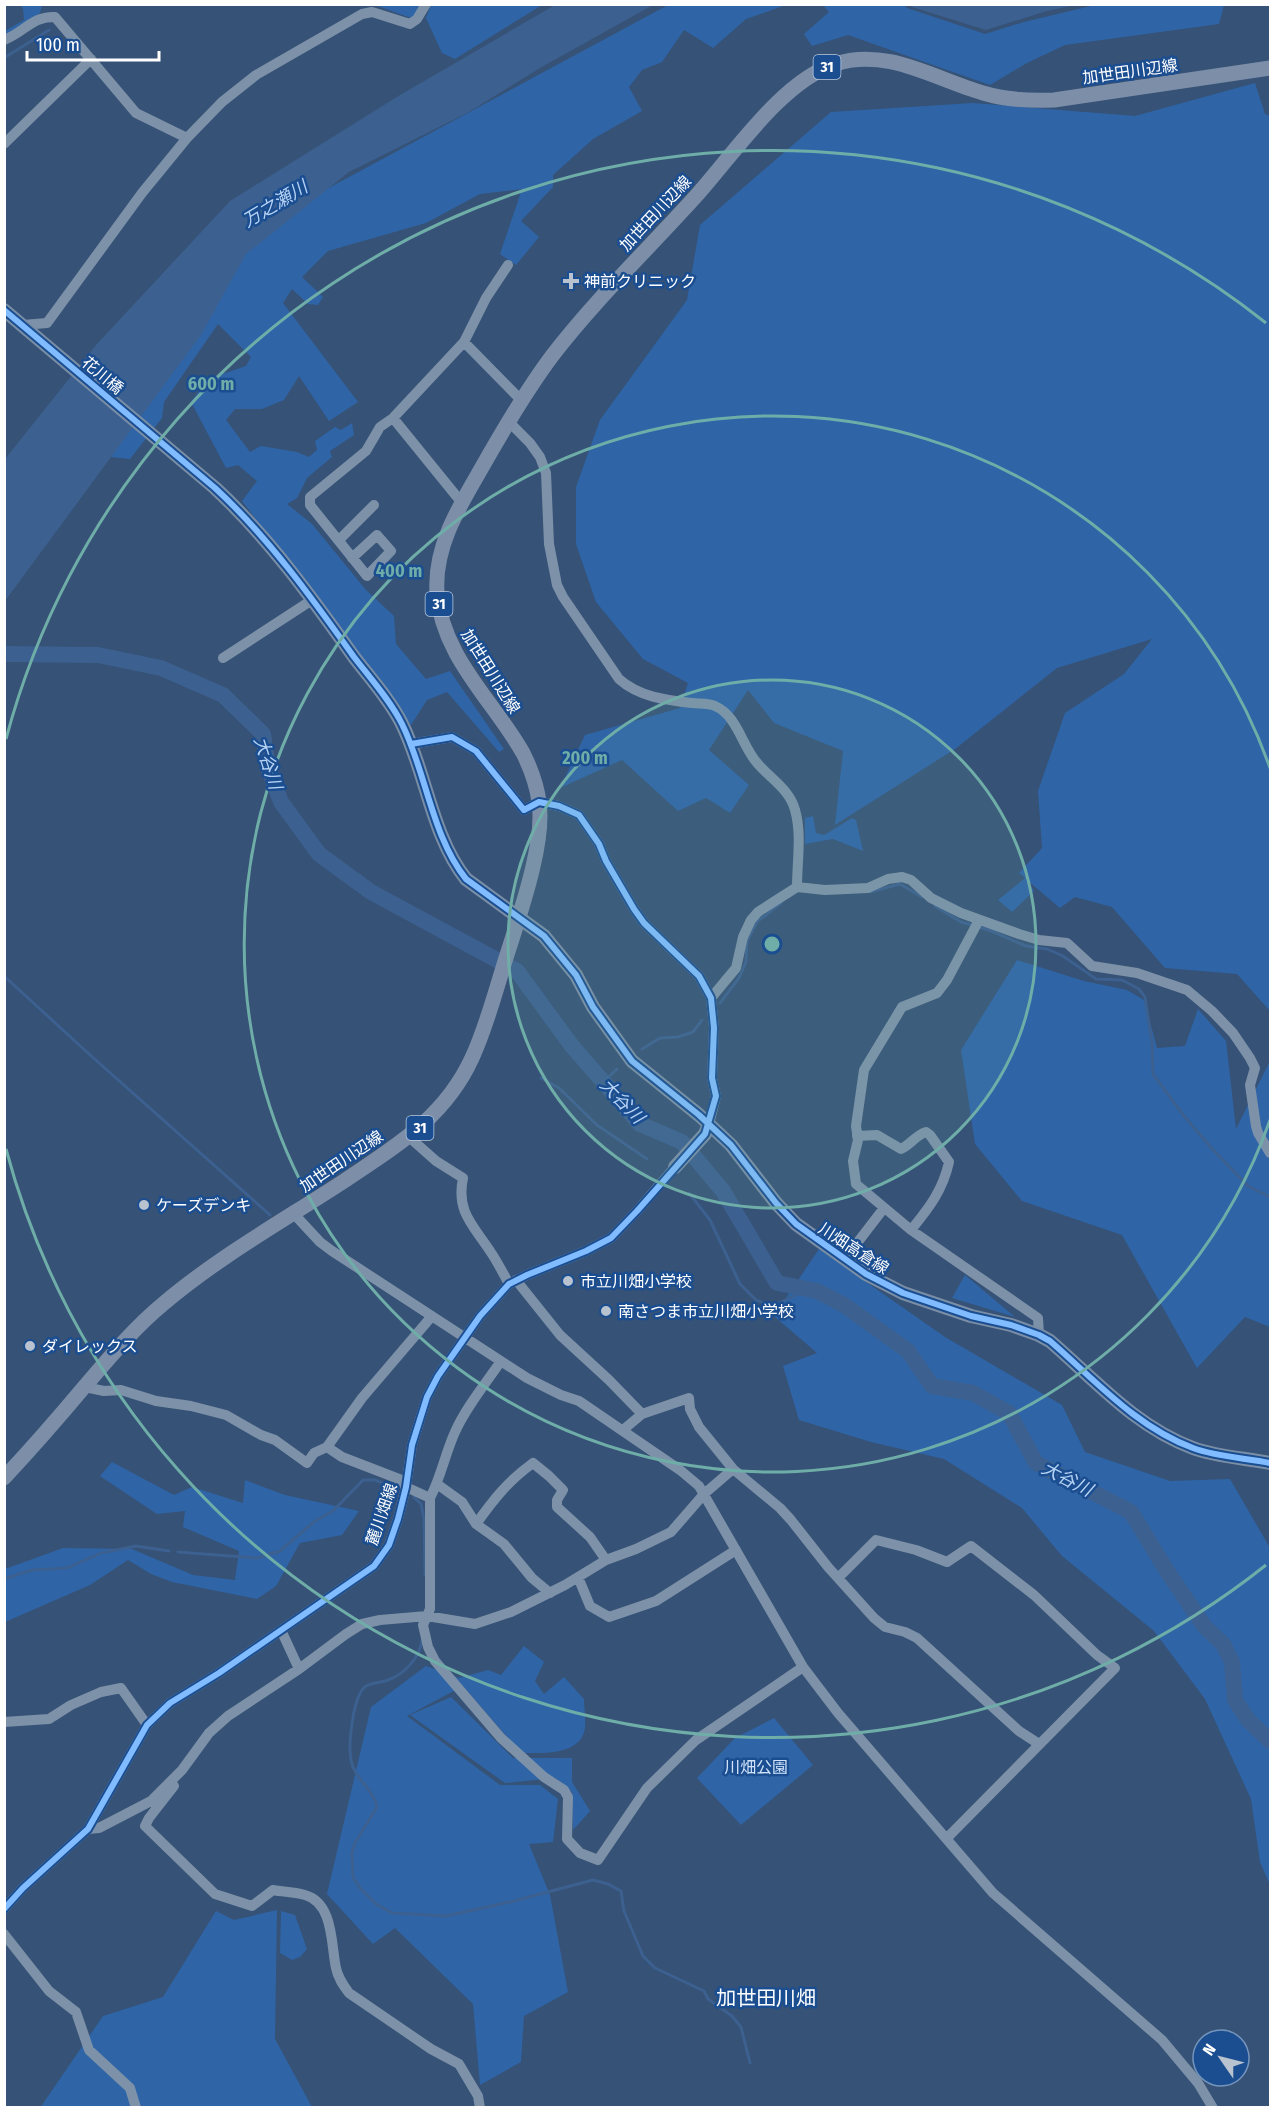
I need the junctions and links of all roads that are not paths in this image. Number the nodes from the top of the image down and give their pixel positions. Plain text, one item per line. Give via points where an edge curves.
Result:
1 (426, 4) edge
2 (4, 40) edge
3 (92, 59) junction
4 (1270, 68) edge
5 (187, 138) junction
6 (4, 144) edge
7 (508, 265) dead end
8 (4, 309) edge
9 (28, 330) junction
10 (464, 342) junction
11 (521, 400) junction
12 (393, 418) junction
13 (508, 421) junction
14 (462, 503) junction
15 (374, 505) dead end
16 (339, 540) junction
17 (352, 558) dead end
18 (312, 600) junction
19 (223, 658) dead end
20 (411, 744) junction
21 (539, 802) junction
22 (797, 887) junction
23 (517, 921) junction
24 (977, 924) junction
25 (711, 998) junction
26 (707, 1129) junction
27 (857, 1136) junction
28 (410, 1137) junction
29 (1270, 1153) edge
30 (675, 1167) joint
31 (884, 1208) junction
32 (294, 1214) junction
33 (911, 1230) junction
34 (844, 1260) junction
35 (513, 1282) junction
36 (432, 1316) junction
37 (1039, 1335) junction
38 (465, 1337) junction
39 (501, 1360) junction
40 (85, 1387) junction
41 (642, 1414) junction
42 (623, 1430) junction
43 (327, 1447) junction
44 (1267, 1465) edge
45 (733, 1469) junction
46 (4, 1478) edge
47 (437, 1484) junction
48 (406, 1487) junction
49 (704, 1494) junction
50 (430, 1498) junction
51 (476, 1524) junction
52 (736, 1550) junction
53 (606, 1560) junction
54 (578, 1576) junction
55 (839, 1577) junction
56 (550, 1593) junction
57 (427, 1616) junction
58 (281, 1630) junction
59 (803, 1667) junction
60 (299, 1669) junction
61 (4, 1722) edge
62 (147, 1725) junction
63 (1039, 1744) junction
64 (182, 1770) junction
65 (88, 1829) junction
66 (947, 1838) junction
67 (4, 1909) edge
68 (4, 1934) edge
69 (136, 2108) edge
70 (480, 2108) edge
71 (1213, 2108) edge

1 - 5 street via 410,24 372,12 362,14 256,75
2 - 3 street via 43,16 55,16
3 - 5 street via 136,112
3 - 6 street
4 - 11 main road, 加世田川辺線 / 31 via 1026,101 982,93 890,60 871,58 831,65 811,75 767,115 584,318
5 - 9 street via 47,323
7 - 10 street
8 - 9 street, 花川橋
9 - 18 street, 花川橋 via 231,503
10 - 11 street
10 - 12 street
11 - 13 main road, 加世田川辺線 / 31
12 - 14 street
12 - 16 street via 375,433 366,451 310,496 310,504
13 - 14 main road, 加世田川辺線 / 31
13 - 22 street via 530,443 546,473 549,544 563,597 629,688 671,701 713,705 733,721 756,762 792,798 800,828
14 - 21 main road, 加世田川辺線 / 31 via 445,538 438,568 441,616 464,667 523,754
15 - 16 street
16 - 17 street
18 - 19 street
18 - 20 street, 川畑高倉線 via 400,720
20 - 21 street via 452,737 476,751 524,810
20 - 23 street, 川畑高倉線 via 456,867
21 - 23 main road, 加世田川辺線 / 31 via 534,860
21 - 25 street via 579,815 634,909 699,976
22 - 24 street via 868,888 902,877
22 - 25 street via 751,920 736,968
23 - 26 street, 川畑高倉線 via 544,936 632,1061
23 - 28 main road, 加世田川辺線 / 31 via 472,1058 443,1105
24 - 27 street via 937,993 902,1007 882,1037 864,1070
24 - 29 street via 1067,942 1092,966 1137,973 1187,990 1212,1011 1250,1058 1255,1068 1250,1085 1256,1126
25 - 26 street via 712,1078 717,1096
26 - 30 street, 麓川畑線
26 - 34 street, 川畑高倉線 via 746,1163 796,1224
27 - 31 street via 853,1161 856,1185
27 - 33 street via 877,1135 901,1149 926,1132 949,1162 936,1198
28 - 32 main road, 加世田川辺線 / 31
28 - 35 street via 435,1161 463,1178 460,1192 469,1221
30 - 35 street, 麓川畑線 via 611,1238
31 - 33 street
31 - 34 street
32 - 36 street via 332,1251
32 - 40 main road, 加世田川辺線 / 31 via 157,1308
33 - 37 street via 1038,1318
34 - 37 street, 川畑高倉線 via 903,1293
35 - 38 street, 麓川畑線 via 495,1298
35 - 41 street via 560,1335
36 - 38 street
36 - 43 street via 362,1398
37 - 44 street, 川畑高倉線 via 1147,1425 1195,1449
38 - 39 street
38 - 48 street, 麓川畑線 via 427,1396 412,1445
39 - 42 street via 527,1378 579,1401
39 - 47 street via 455,1431
40 - 43 street via 121,1390 226,1415 275,1440 307,1463
40 - 46 main road, 加世田川辺線 / 31
41 - 42 street
41 - 45 street via 689,1398 699,1427
42 - 49 street via 699,1485
43 - 48 street via 342,1457 399,1479
45 - 49 street
45 - 55 street via 780,1508
47 - 50 street
47 - 51 street via 462,1502
48 - 50 street
48 - 58 street, 麓川畑線 via 389,1545 374,1566
49 - 52 street
49 - 53 street via 671,1532
50 - 57 street
51 - 53 street via 496,1496 533,1463 563,1490 557,1507 590,1537
51 - 56 street via 504,1544
52 - 54 street via 656,1601 609,1617 590,1606
52 - 59 street
53 - 54 street
54 - 56 street
55 - 63 street via 879,1624 916,1638 1019,1731
55 - 63 street via 876,1540 947,1562 971,1545 1034,1595 1115,1668
56 - 57 street via 475,1624
57 - 59 street via 423,1625 435,1662 501,1738 564,1790 568,1797 567,1839 580,1853 598,1860 646,1788 696,1740
57 - 60 street via 362,1624
58 - 60 street
58 - 62 street, 麓川畑線 via 170,1702
59 - 66 street via 837,1713
60 - 64 street via 228,1716 209,1733
61 - 62 street via 49,1719 100,1692 121,1688
62 - 65 street, 麓川畑線
63 - 66 street
64 - 65 street via 151,1801 99,1828
64 - 70 street via 145,1827 215,1894 252,1906 273,1890 307,1895 317,1902 332,1933 340,1982 349,1993 459,2064 478,2096
65 - 67 street, 麓川畑線
66 - 71 street via 993,1893 1162,2040
68 - 69 street via 49,1991 76,2012 89,2050 130,2088

